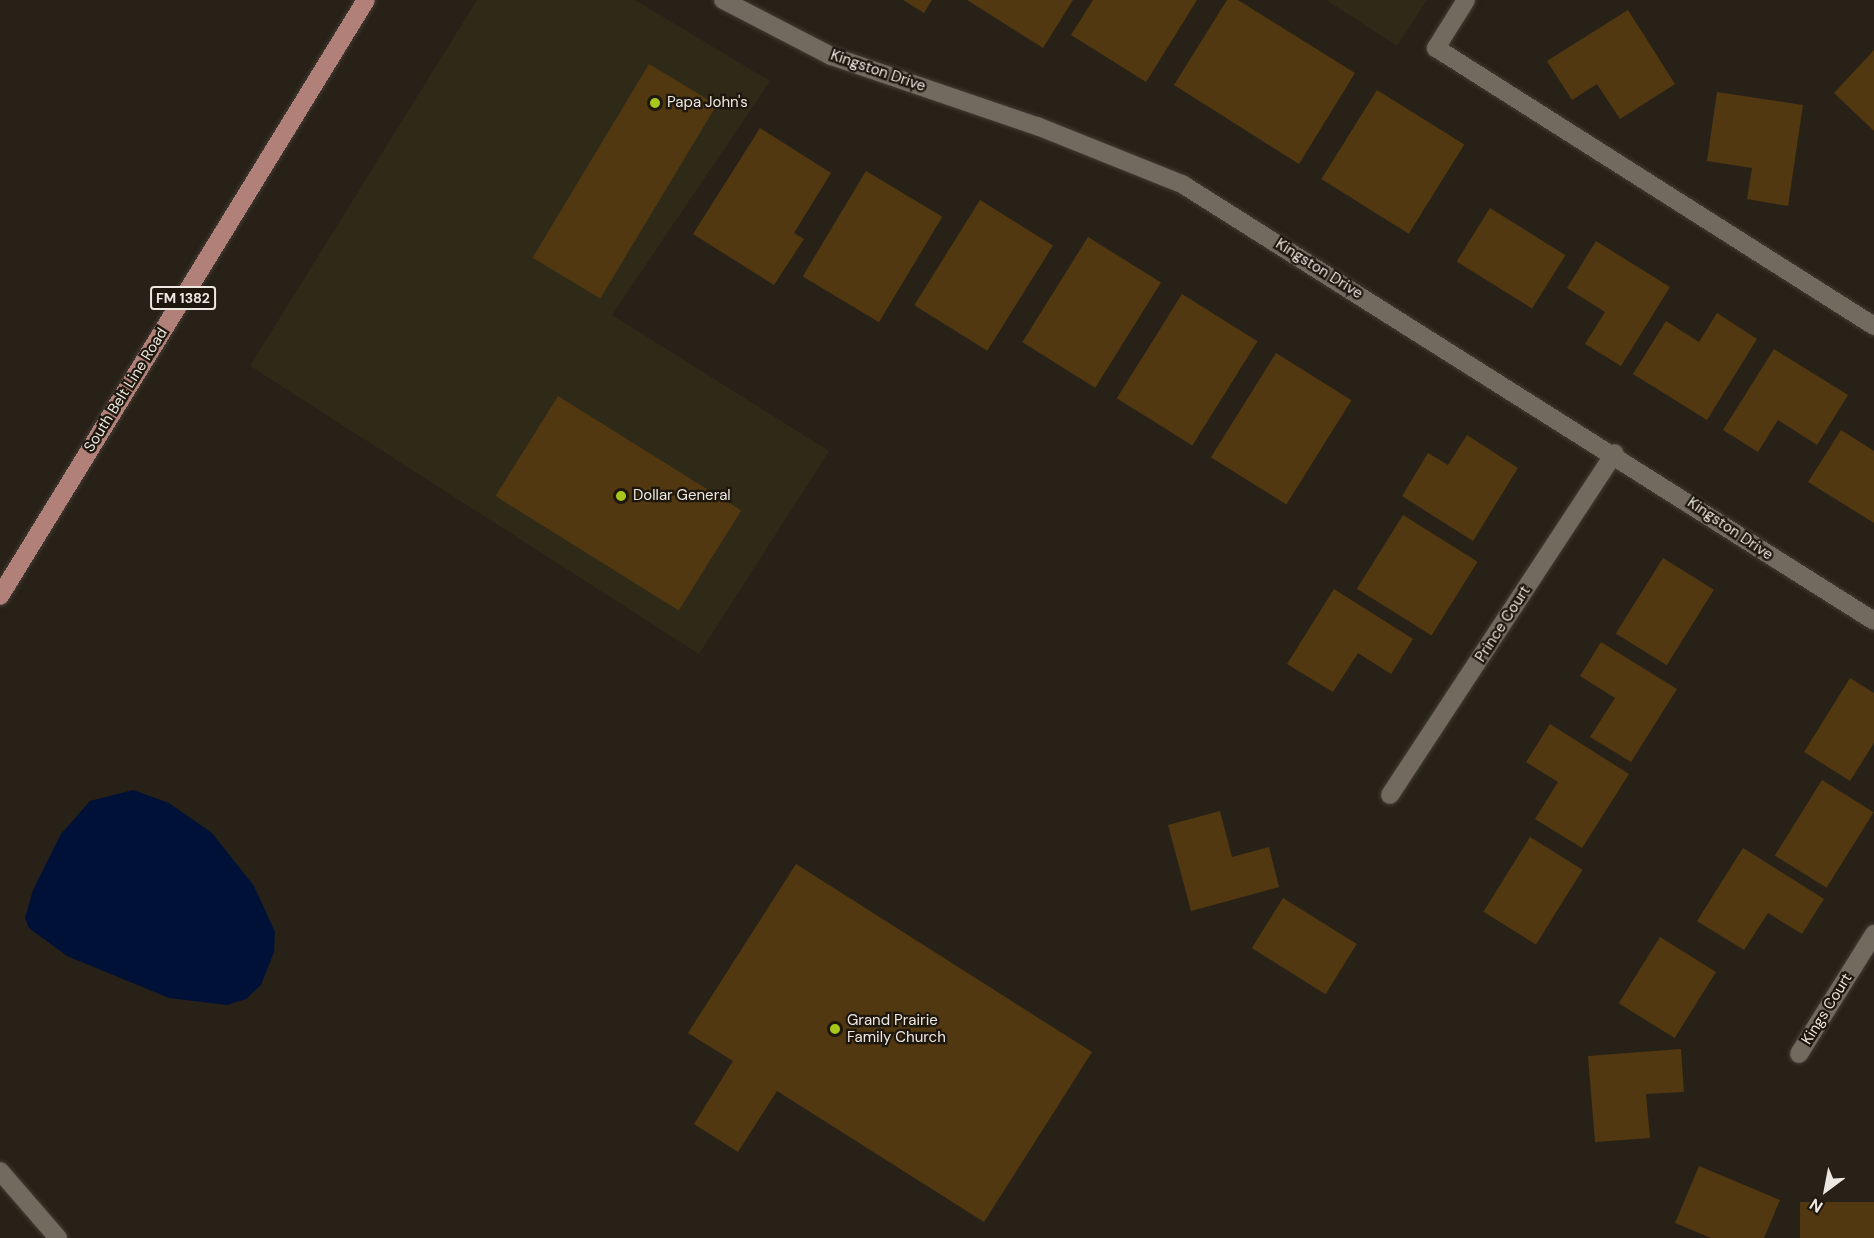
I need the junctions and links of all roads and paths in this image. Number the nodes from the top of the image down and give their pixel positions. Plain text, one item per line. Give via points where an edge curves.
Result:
1 (366, 0) edge
2 (723, 0) edge
3 (1466, 0) edge
4 (1871, 318) edge
5 (1615, 453) junction
6 (0, 596) edge
7 (1874, 621) edge
8 (1390, 795) dead end
9 (1874, 934) edge
10 (1799, 1054) dead end
11 (0, 1170) edge
12 (58, 1238) edge

1 - 6 main road, South Belt Line Road / FM 1382
2 - 5 street, Kingston Drive via 831,56 1037,126 1182,184
3 - 4 street via 1436,48
5 - 7 street, Kingston Drive
5 - 8 street, Prince Court
9 - 10 street, Kings Court
11 - 12 street

